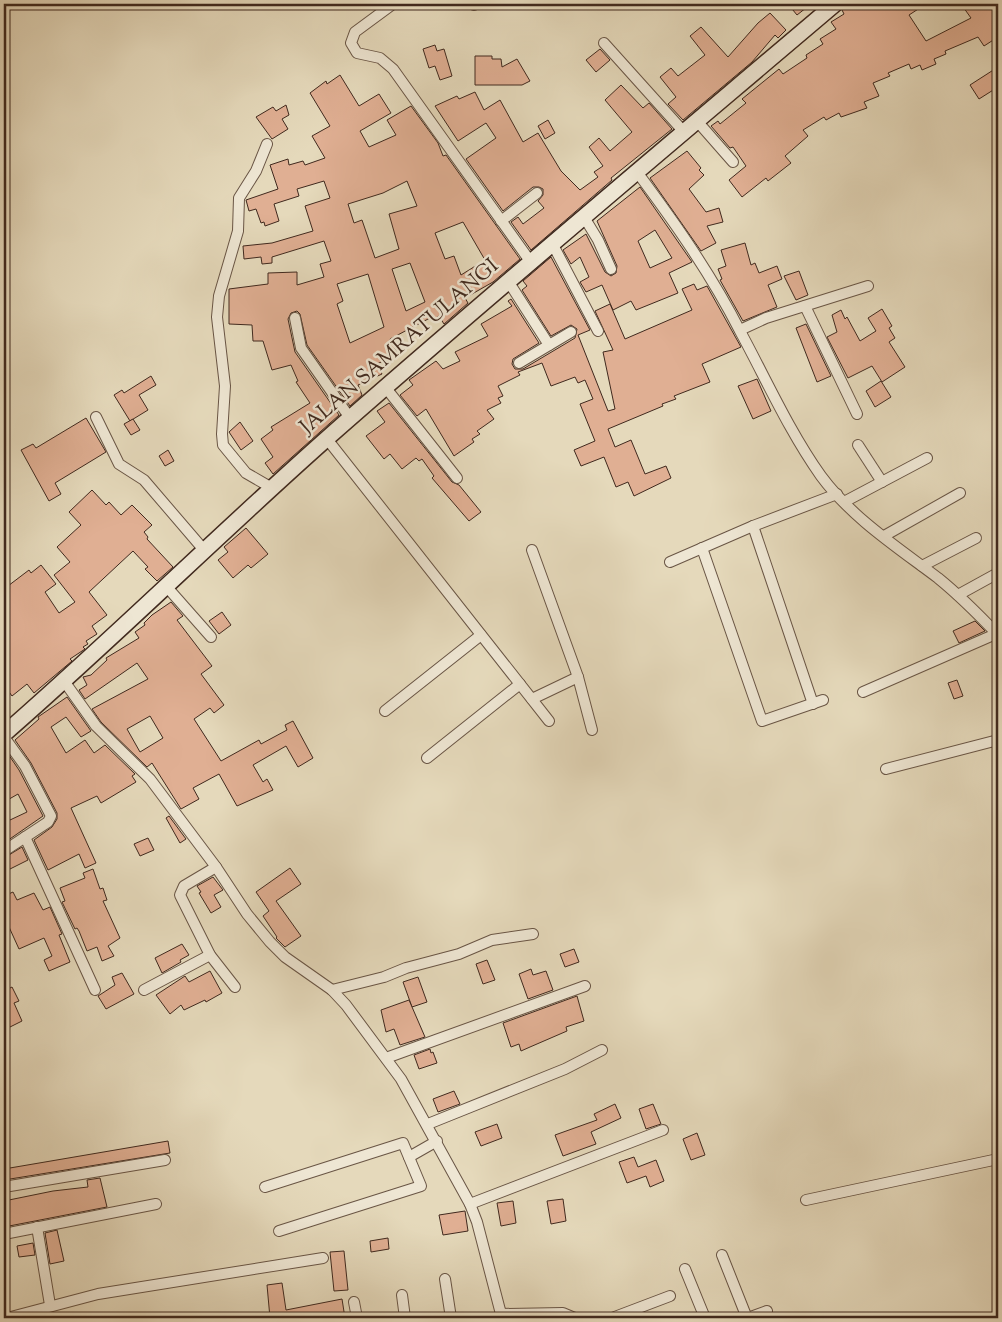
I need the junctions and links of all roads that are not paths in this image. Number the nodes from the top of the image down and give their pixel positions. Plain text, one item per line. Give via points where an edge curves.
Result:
1 (393, 4) edge
2 (835, 4) edge
3 (604, 43) dead end
4 (697, 121) junction
5 (684, 132) junction
6 (267, 144) dead end
7 (733, 162) dead end
8 (638, 172) junction
9 (537, 193) dead end
10 (584, 217) junction
11 (501, 221) junction
12 (552, 243) junction
13 (530, 261) junction
14 (611, 269) dead end
15 (508, 280) junction
16 (868, 286) dead end
17 (805, 306) junction
18 (295, 318) dead end
19 (740, 330) junction
20 (598, 331) dead end
21 (571, 332) dead end
22 (549, 345) junction
23 (520, 363) dead end
24 (386, 388) junction
25 (857, 414) dead end
26 (96, 417) dead end
27 (350, 418) junction
28 (327, 439) junction
29 (858, 445) dead end
30 (927, 458) dead end
31 (458, 478) dead end
32 (882, 482) junction
33 (272, 488) junction
34 (960, 493) dead end
35 (840, 498) junction
36 (753, 526) junction
37 (884, 536) junction
38 (976, 538) dead end
39 (702, 548) junction
40 (204, 550) junction
41 (532, 550) dead end
42 (670, 562) dead end
43 (922, 566) junction
44 (998, 573) edge
45 (166, 586) junction
46 (958, 595) junction
47 (482, 634) junction
48 (998, 634) edge
49 (211, 637) dead end
50 (578, 677) junction
51 (64, 681) junction
52 (520, 684) junction
53 (863, 692) dead end
54 (532, 699) junction
55 (386, 711) dead end
56 (550, 721) dead end
57 (592, 730) dead end
58 (4, 735) edge
59 (998, 740) edge
60 (427, 758) dead end
61 (886, 769) dead end
62 (25, 837) junction
63 (4, 851) edge
64 (216, 867) junction
65 (533, 934) dead end
66 (210, 955) junction
67 (585, 986) dead end
68 (235, 987) dead end
69 (95, 990) dead end
70 (144, 990) dead end
71 (332, 990) junction
72 (602, 1050) dead end
73 (386, 1058) junction
74 (428, 1124) junction
75 (664, 1130) dead end
76 (437, 1141) junction
77 (409, 1157) junction
78 (998, 1159) edge
79 (164, 1160) dead end
80 (4, 1187) edge
81 (264, 1187) dead end
82 (806, 1200) dead end
83 (156, 1204) dead end
84 (470, 1204) junction
85 (37, 1227) junction
86 (279, 1231) dead end
87 (4, 1234) edge
88 (722, 1255) dead end
89 (323, 1258) dead end
90 (685, 1268) dead end
91 (445, 1279) dead end
92 (402, 1295) dead end
93 (670, 1296) dead end
94 (354, 1302) dead end
95 (50, 1305) junction
96 (767, 1312) dead end
97 (501, 1316) edge
98 (7, 1318) edge
99 (357, 1318) edge
100 (405, 1318) edge
101 (451, 1318) edge
102 (575, 1318) edge
103 (612, 1318) edge
104 (705, 1318) edge
105 (748, 1318) edge

1 - 11 street via 361,26 351,43 357,53 383,60 394,70
2 - 4 main road, JALAN SAMRATULANGI
3 - 5 street
4 - 5 main road, JALAN SAMRATULANGI
4 - 7 street
5 - 8 main road, JALAN SAMRATULANGI
6 - 33 street via 256,171 239,198 238,231 216,317 225,386 223,445 246,473
8 - 10 main road, JALAN SAMRATULANGI
8 - 19 street via 688,241
9 - 11 street
10 - 12 main road, JALAN SAMRATULANGI
10 - 14 street
11 - 13 street
12 - 13 main road, JALAN SAMRATULANGI
12 - 20 street
13 - 15 main road, JALAN SAMRATULANGI
15 - 22 street
15 - 24 main road, JALAN SAMRATULANGI
16 - 17 street
17 - 19 street
17 - 25 street
18 - 27 street via 300,348
19 - 35 street via 781,409 817,469
21 - 22 street
22 - 23 street
24 - 27 main road, JALAN SAMRATULANGI
24 - 31 street
26 - 40 street via 119,464 144,480
27 - 28 main road, JALAN SAMRATULANGI
28 - 33 main road, JALAN SAMRATULANGI
28 - 47 street
29 - 32 street
30 - 32 street
32 - 35 street
33 - 40 main road, JALAN SAMRATULANGI
34 - 37 street
35 - 36 street
35 - 37 street
36 - 39 street
36 - 39 street via 818,702 762,721
37 - 43 street
38 - 43 street
39 - 42 street
40 - 45 main road, JALAN SAMRATULANGI
41 - 50 street
43 - 46 street
44 - 46 street
45 - 49 street
45 - 51 main road, JALAN SAMRATULANGI
46 - 48 street
47 - 52 street
47 - 55 street
48 - 53 street
50 - 54 street
50 - 57 street
51 - 58 main road, JALAN SAMRATULANGI
51 - 64 street via 96,726 150,779
52 - 54 street
52 - 60 street
54 - 56 street
58 - 62 street via 25,766 51,816 48,822
59 - 61 street
62 - 63 street
62 - 69 street
64 - 66 street via 184,886 180,895
64 - 71 street via 232,893 284,957
65 - 71 street via 492,940 459,954
66 - 68 street
66 - 70 street
67 - 73 street
71 - 73 street
72 - 74 street via 566,1069
73 - 74 street
74 - 76 street
75 - 84 street
76 - 77 street
76 - 84 street
77 - 81 street via 403,1142
77 - 86 street via 421,1186
78 - 82 street
79 - 80 street
83 - 85 street
84 - 97 street
85 - 87 street
85 - 95 street
88 - 105 street
89 - 95 street via 156,1283
90 - 104 street
91 - 101 street
92 - 100 street
93 - 103 street
94 - 99 street
95 - 98 street
96 - 105 street
97 - 102 street via 554,1312

